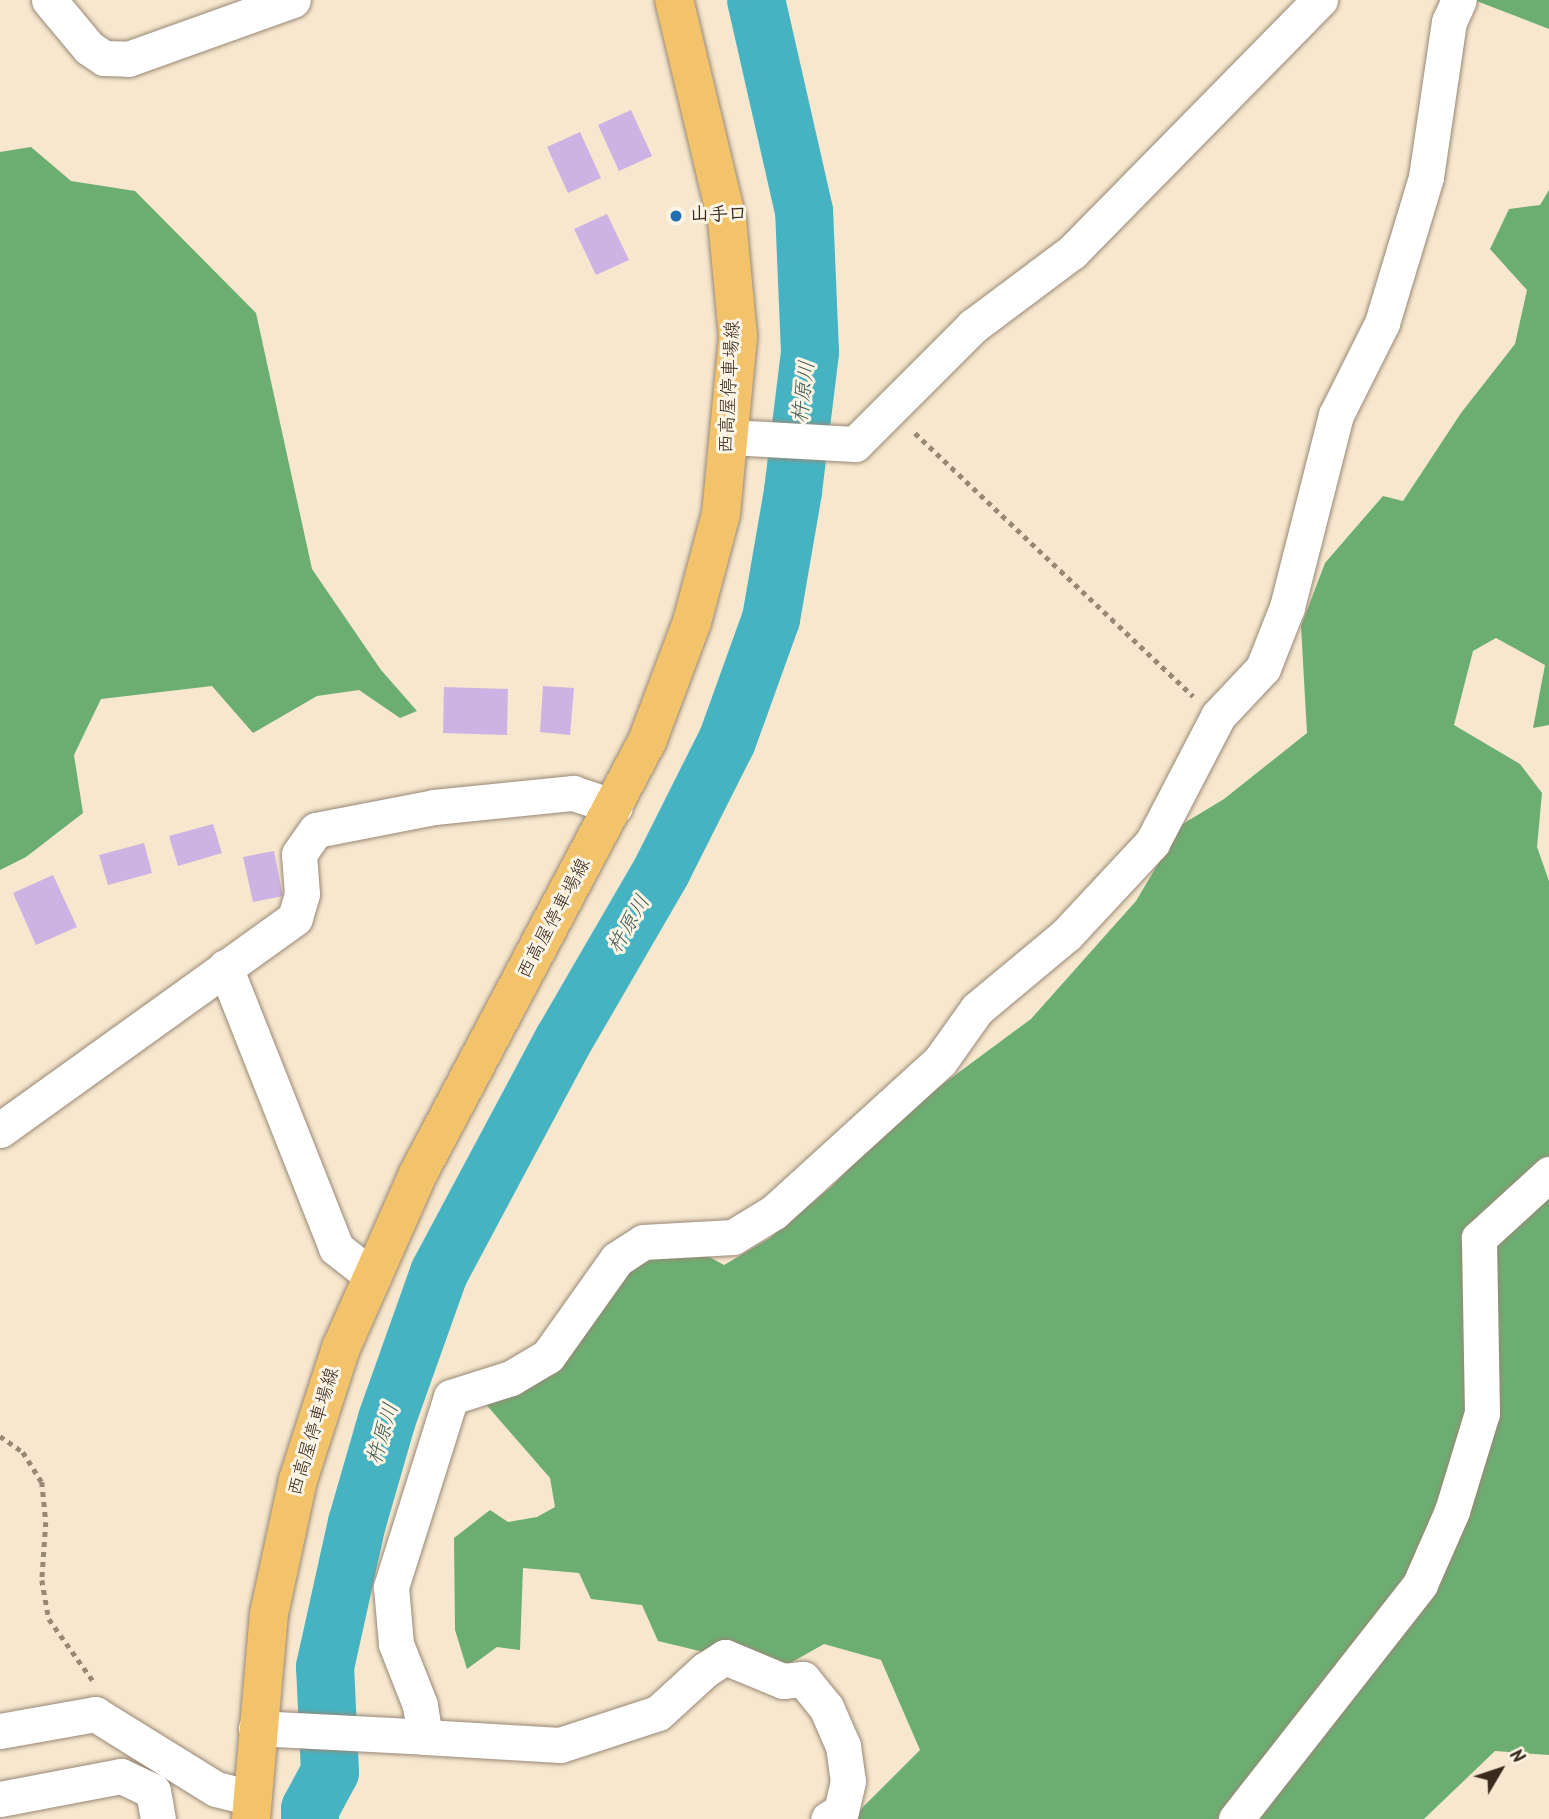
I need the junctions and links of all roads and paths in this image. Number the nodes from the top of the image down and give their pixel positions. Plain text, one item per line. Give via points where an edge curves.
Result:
1 (49, 0) edge
2 (293, 0) edge
3 (674, 0) edge
4 (1320, 0) edge
5 (1458, 0) edge
6 (891, 410) junction
7 (730, 437) junction
8 (1218, 716) junction
9 (615, 807) junction
10 (225, 967) junction
11 (2, 1124) edge
12 (1549, 1174) edge
13 (373, 1277) junction
14 (0, 1436) edge
15 (94, 1714) junction
16 (256, 1728) junction
17 (0, 1731) edge
18 (425, 1737) junction
19 (0, 1799) edge
20 (251, 1809) edge
21 (158, 1819) edge
22 (828, 1819) edge
23 (1236, 1819) edge

1 - 2 street via 89,48 104,58 128,59
3 - 7 main road, 西高屋停車場線 via 727,219 738,336
4 - 6 street via 1072,252 973,326
5 - 8 street via 1449,22 1426,177 1382,323 1336,415 1287,607 1263,668
6 - 7 street via 855,444
6 - 8 path via 1174,681
7 - 9 main road, 西高屋停車場線 via 721,514 692,622 648,739
8 - 18 street via 1152,843 1067,934 976,1009 940,1061 879,1112 811,1182 733,1237 643,1242 617,1259 548,1356 511,1378 451,1397 391,1587 396,1644 420,1705
9 - 10 street via 573,793 434,807 316,830 299,854 302,894 295,918
9 - 13 main road, 西高屋停車場線 via 418,1174
10 - 11 street
10 - 13 street via 336,1248
12 - 23 street via 1479,1238 1482,1413 1452,1511 1420,1584
13 - 16 main road, 西高屋停車場線 via 341,1348 298,1480 269,1614
14 - 15 path via 23,1451 42,1482 46,1522 42,1580 49,1619 96,1685
15 - 17 street
15 - 20 street
16 - 18 street
16 - 20 main road, 西高屋停車場線
18 - 22 street via 559,1745 658,1713 725,1657 783,1681 803,1679 826,1707 843,1746 848,1781 841,1811
19 - 21 street via 121,1776 153,1791

